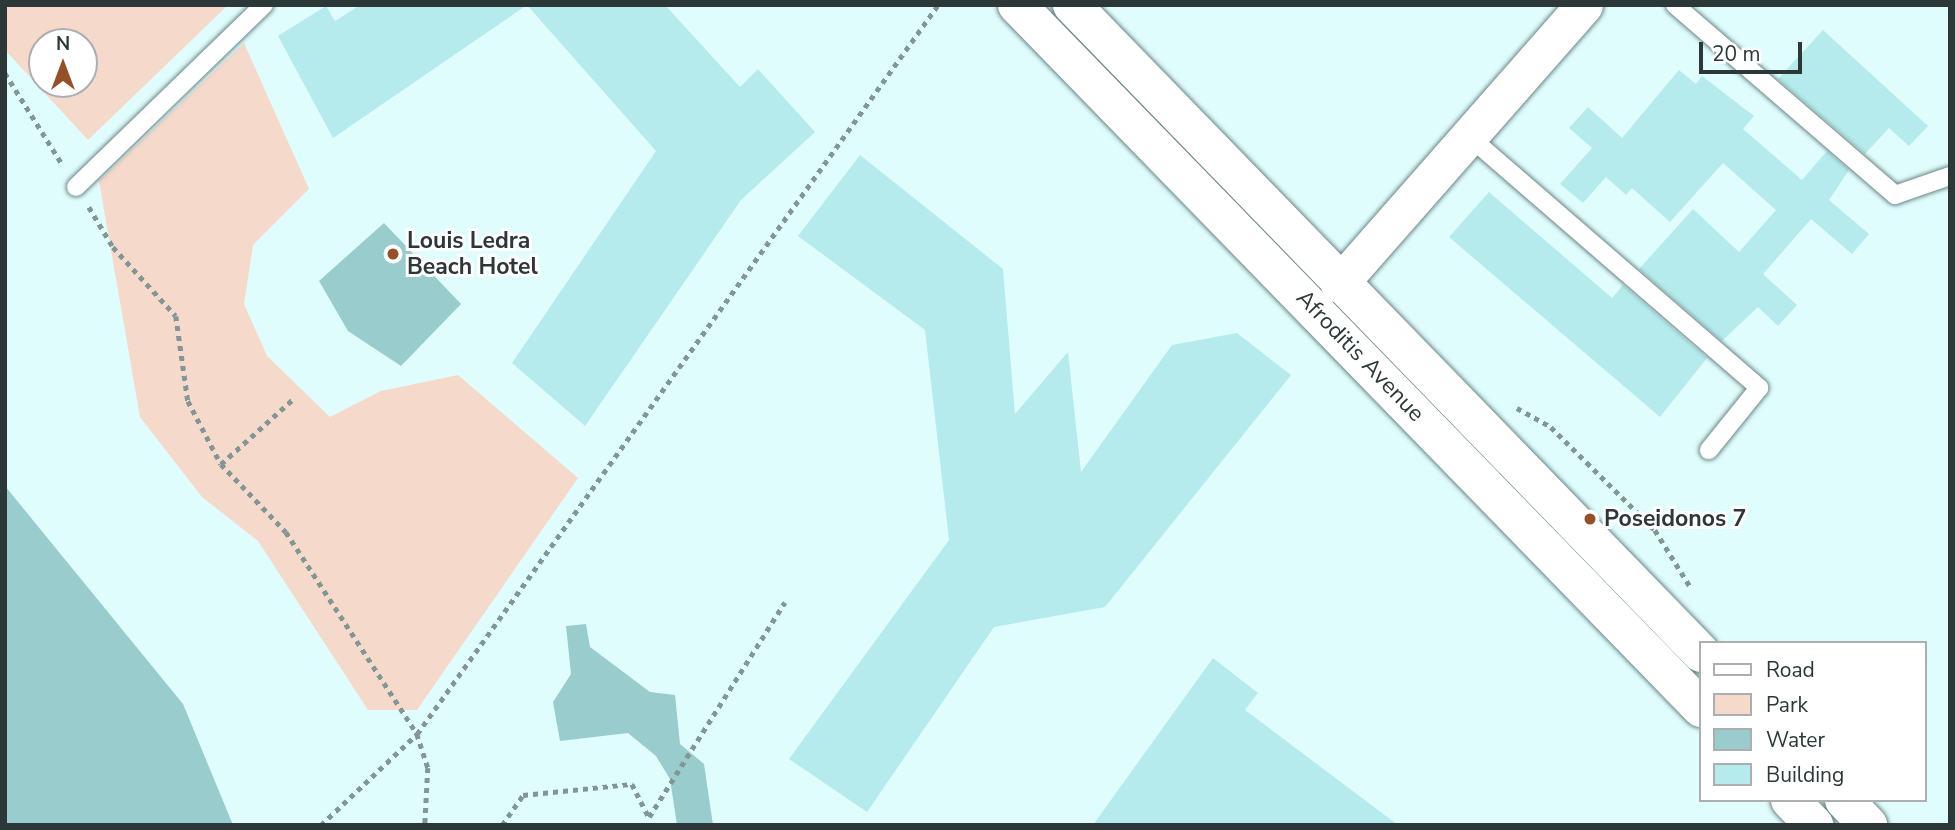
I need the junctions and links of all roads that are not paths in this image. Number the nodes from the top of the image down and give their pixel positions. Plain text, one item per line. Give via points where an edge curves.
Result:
1 (264, 5) edge
2 (1017, 5) edge
3 (1072, 5) edge
4 (1584, 5) edge
5 (1675, 5) edge
6 (1472, 139) junction
7 (1950, 176) edge
8 (76, 187) road end
9 (1339, 284) junction
10 (1709, 450) dead end
11 (1700, 652) edge
12 (1700, 707) edge
13 (1792, 802) edge
14 (1846, 802) edge
15 (1814, 825) edge
16 (1868, 825) edge

1 - 8 lane
2 - 12 main road, Afroditis Avenue
3 - 9 main road, Afroditis Avenue
4 - 6 street
5 - 7 lane via 1895,195
6 - 9 street
6 - 10 lane via 1759,388
9 - 11 main road, Afroditis Avenue
13 - 15 main road
14 - 16 main road

